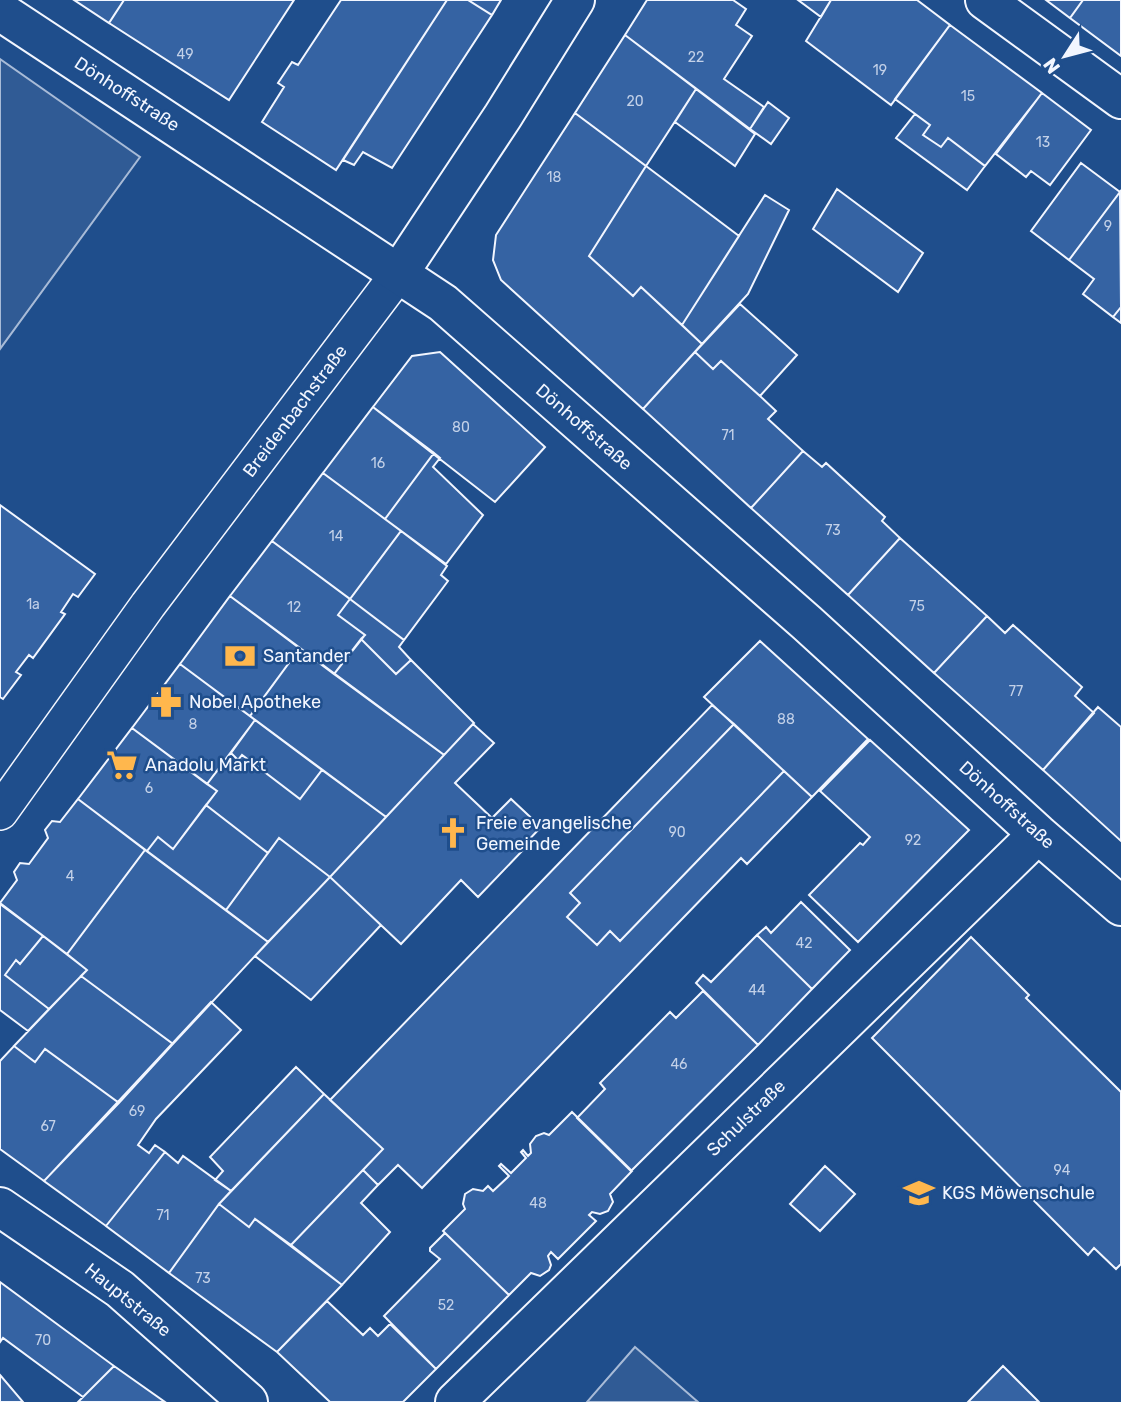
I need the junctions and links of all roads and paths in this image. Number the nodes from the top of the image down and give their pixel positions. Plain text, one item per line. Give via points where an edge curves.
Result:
1 (575, 0) edge
2 (985, 0) edge
3 (0, 11) edge
4 (1121, 99) edge
5 (399, 273) junction
6 (0, 812) edge
7 (1038, 834) junction
8 (1121, 906) edge
9 (0, 1207) edge
10 (248, 1402) edge
11 (455, 1402) edge

1 - 5 street, Breidenbachstraße
2 - 4 street
3 - 5 street, Dönhoffstraße
5 - 6 street, Breidenbachstraße via 148,605
5 - 7 street, Dönhoffstraße via 443,303 807,623
7 - 8 street, Dönhoffstraße
7 - 11 street, Schulstraße
9 - 10 street, Hauptstraße via 120,1289

